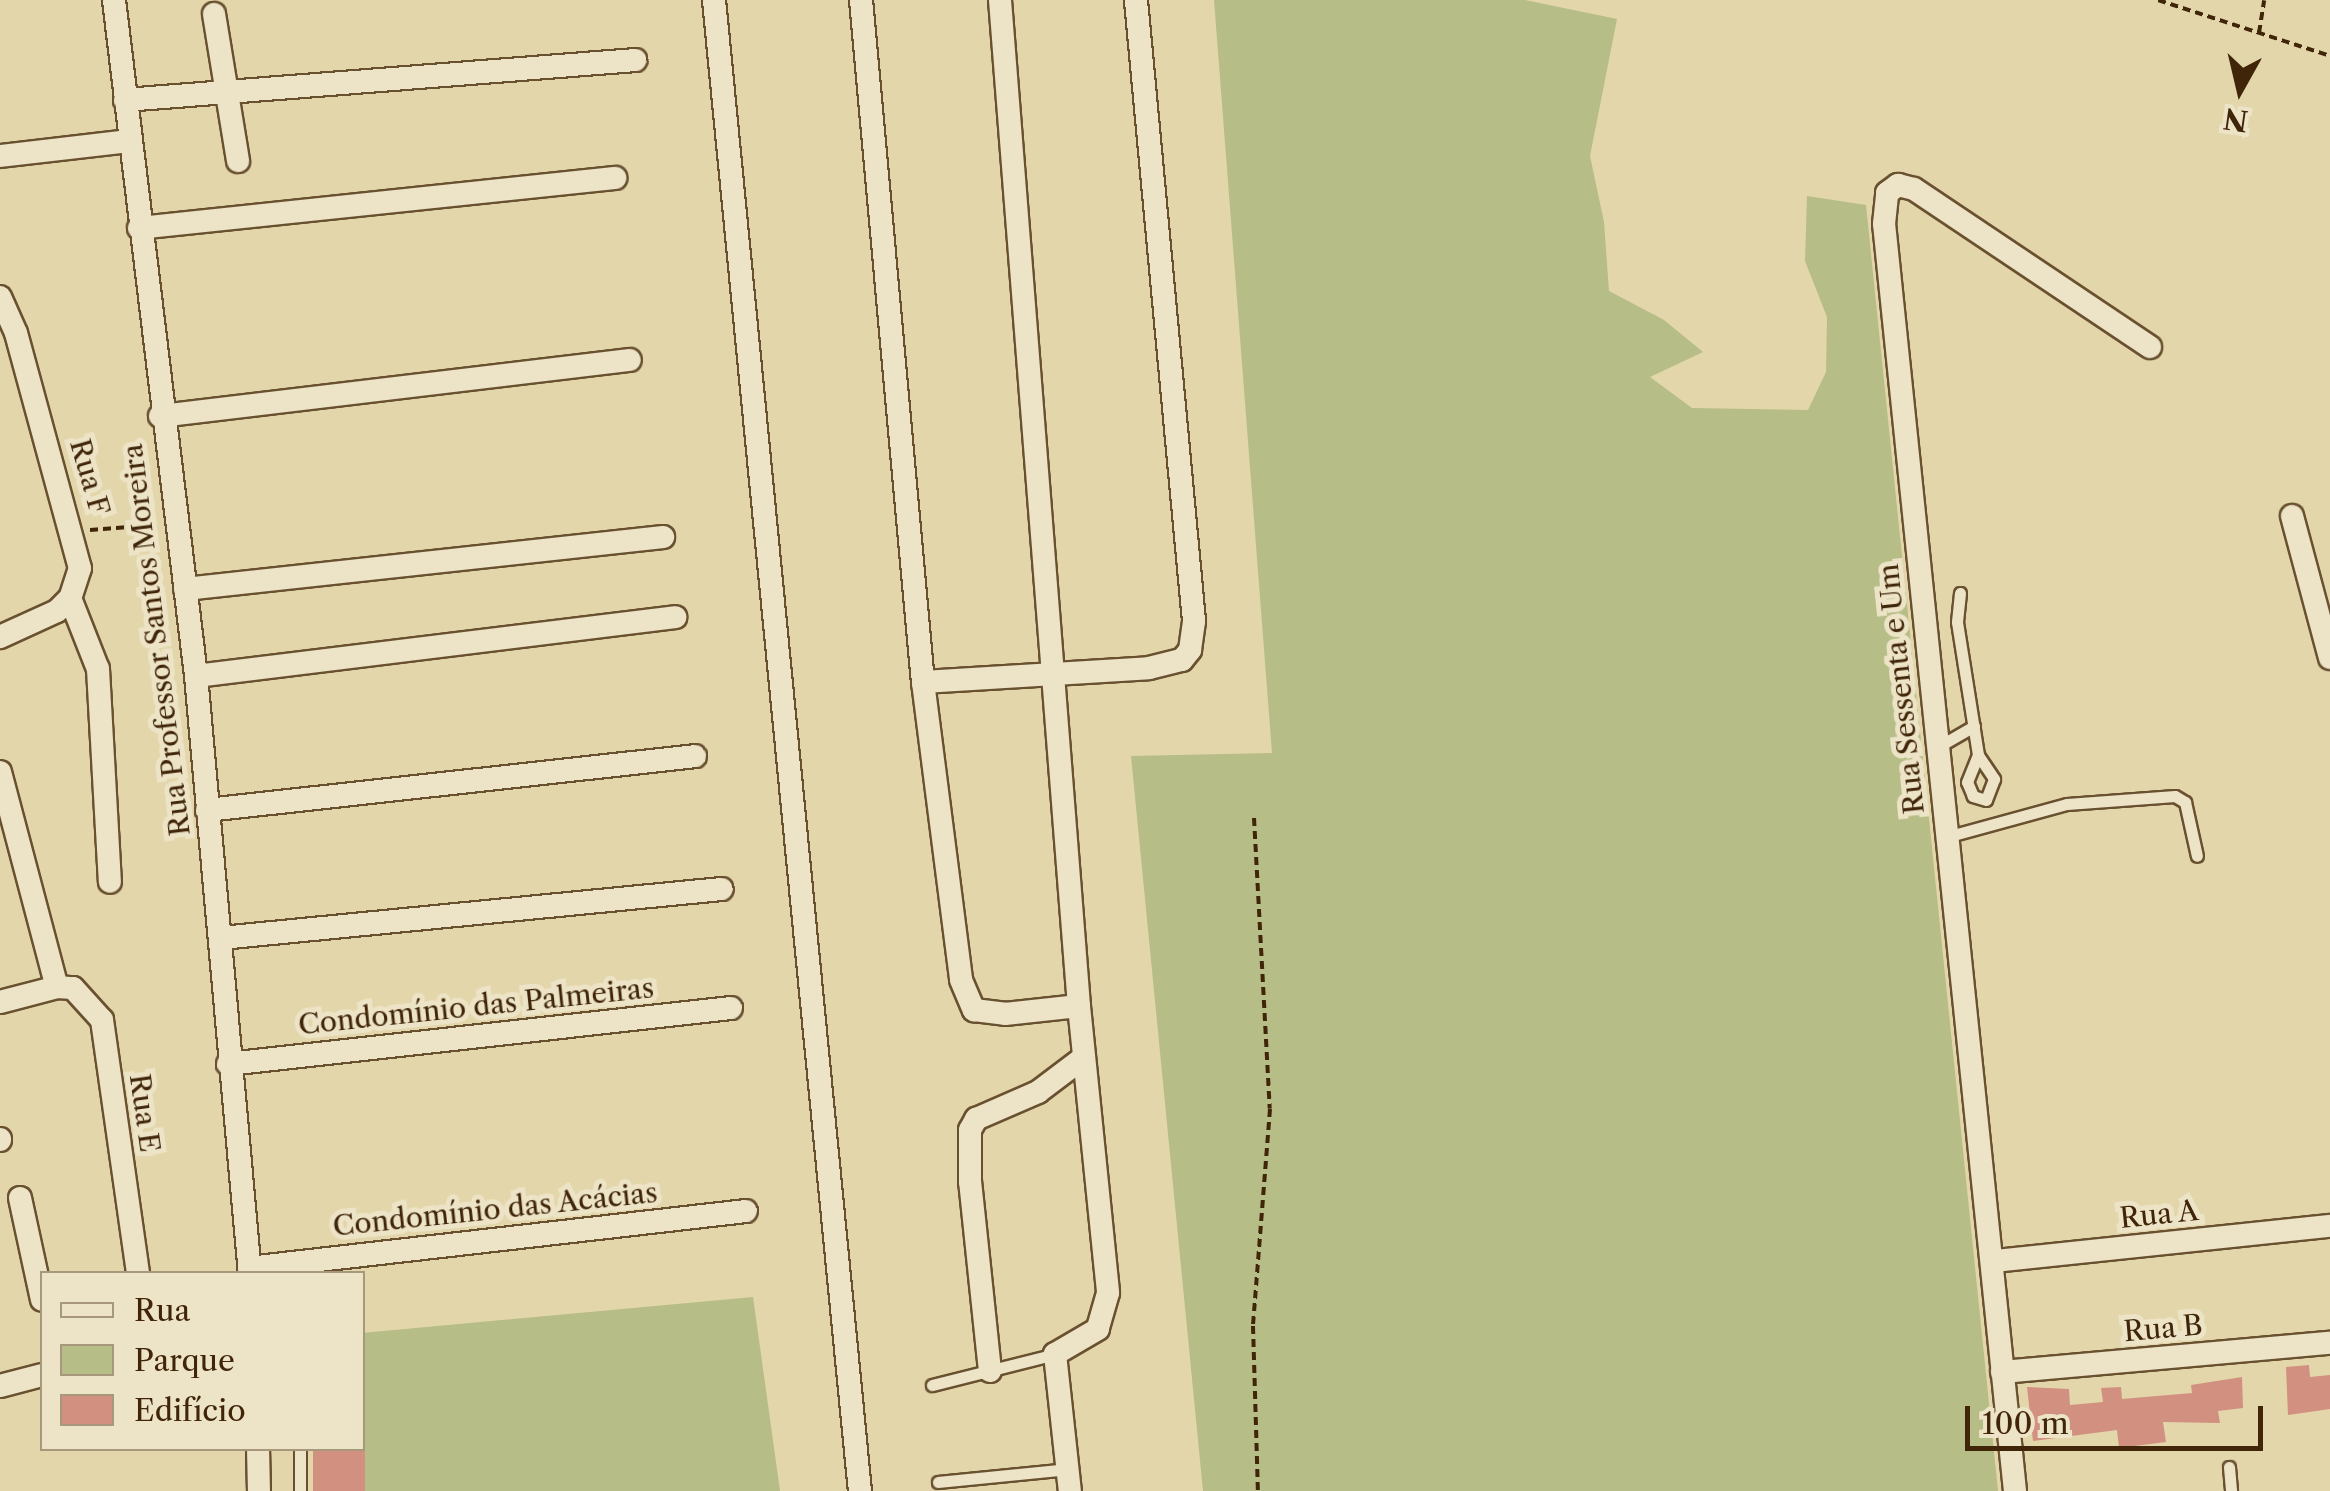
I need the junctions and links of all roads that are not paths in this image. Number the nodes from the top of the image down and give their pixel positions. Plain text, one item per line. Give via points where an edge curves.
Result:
1 (114, 0) edge
2 (714, 0) edge
3 (861, 0) edge
4 (1000, 0) edge
5 (1136, 0) edge
6 (214, 14) dead end
7 (635, 60) dead end
8 (227, 89) junction
9 (124, 100) junction
10 (128, 141) junction
11 (0, 156) edge
12 (238, 161) dead end
13 (615, 178) dead end
14 (139, 228) junction
15 (0, 297) edge
16 (2150, 347) dead end
17 (630, 360) dead end
18 (160, 416) junction
19 (2292, 516) dead end
20 (664, 537) dead end
21 (185, 590) junction
22 (1960, 593) dead end
23 (70, 598) junction
24 (675, 617) dead end
25 (0, 637) edge
26 (2330, 658) edge
27 (1052, 675) junction
28 (196, 676) junction
29 (923, 682) junction
30 (1974, 726) junction
31 (1936, 748) junction
32 (1978, 755) dead end
33 (695, 756) dead end
34 (0, 772) edge
35 (207, 810) junction
36 (1946, 837) junction
37 (2197, 856) dead end
38 (110, 882) dead end
39 (722, 888) dead end
40 (220, 938) junction
41 (57, 987) junction
42 (0, 1002) edge
43 (1078, 1006) junction
44 (730, 1008) dead end
45 (1083, 1058) junction
46 (228, 1064) junction
47 (20, 1198) dead end
48 (746, 1211) dead end
49 (2330, 1226) edge
50 (1995, 1261) junction
51 (250, 1270) edge
52 (138, 1271) edge
53 (40, 1291) edge
54 (2330, 1343) edge
55 (1055, 1354) junction
56 (990, 1371) junction
57 (2002, 1372) junction
58 (40, 1376) edge
59 (932, 1385) dead end
60 (0, 1386) edge
61 (258, 1451) edge
62 (300, 1451) edge
63 (2229, 1467) dead end
64 (1069, 1480) edge
65 (938, 1482) dead end
66 (259, 1491) edge
67 (300, 1491) edge
68 (860, 1491) edge
69 (2015, 1491) edge
70 (2232, 1491) edge

1 - 9 street, Rua Professor Santos Moreira
2 - 68 street
3 - 29 street
4 - 27 street
5 - 27 street via 1194,636 1182,660 1171,665
6 - 8 street
7 - 8 street
8 - 9 street
8 - 12 street
9 - 10 street, Rua Professor Santos Moreira
10 - 11 street
10 - 14 street, Rua Professor Santos Moreira
13 - 14 street
14 - 18 street, Rua Professor Santos Moreira
15 - 23 street, Rua F via 75,532 80,568
16 - 31 street, Rua Sessenta e Um via 1914,189 1898,185 1887,193 1884,224
17 - 18 street
18 - 21 street, Rua Professor Santos Moreira
19 - 26 street
20 - 21 street
21 - 28 street, Rua Professor Santos Moreira
22 - 30 lane via 1957,622
23 - 25 street via 57,611
23 - 38 street via 98,669
24 - 28 street
27 - 29 street
27 - 43 street
28 - 35 street, Rua Professor Santos Moreira
29 - 43 street via 967,1002 974,1010 1005,1014
30 - 31 lane
30 - 32 lane
31 - 36 street, Rua Sessenta e Um
33 - 35 street
34 - 41 street
35 - 40 street, Rua Professor Santos Moreira
36 - 37 lane via 2066,804 2175,796 2185,802
36 - 50 street, Rua Sessenta e Um
39 - 40 street
40 - 46 street, Rua Professor Santos Moreira
41 - 42 street
41 - 52 street, Rua E via 73,988 102,1020
43 - 45 street
44 - 46 street, Condomínio das Palmeiras
45 - 55 street via 1108,1293 1098,1329
45 - 56 street via 1038,1092 976,1119 970,1130
46 - 51 street, Rua Professor Santos Moreira
47 - 53 street
48 - 51 street, Condomínio das Acácias
49 - 50 street, Rua A
50 - 57 street, Rua Sessenta e Um
54 - 57 street, Rua B
55 - 56 lane
55 - 64 street
56 - 59 lane
57 - 69 street, Rua Sessenta e Um
58 - 60 street
61 - 66 street
62 - 67 lane
63 - 70 lane
64 - 65 lane

